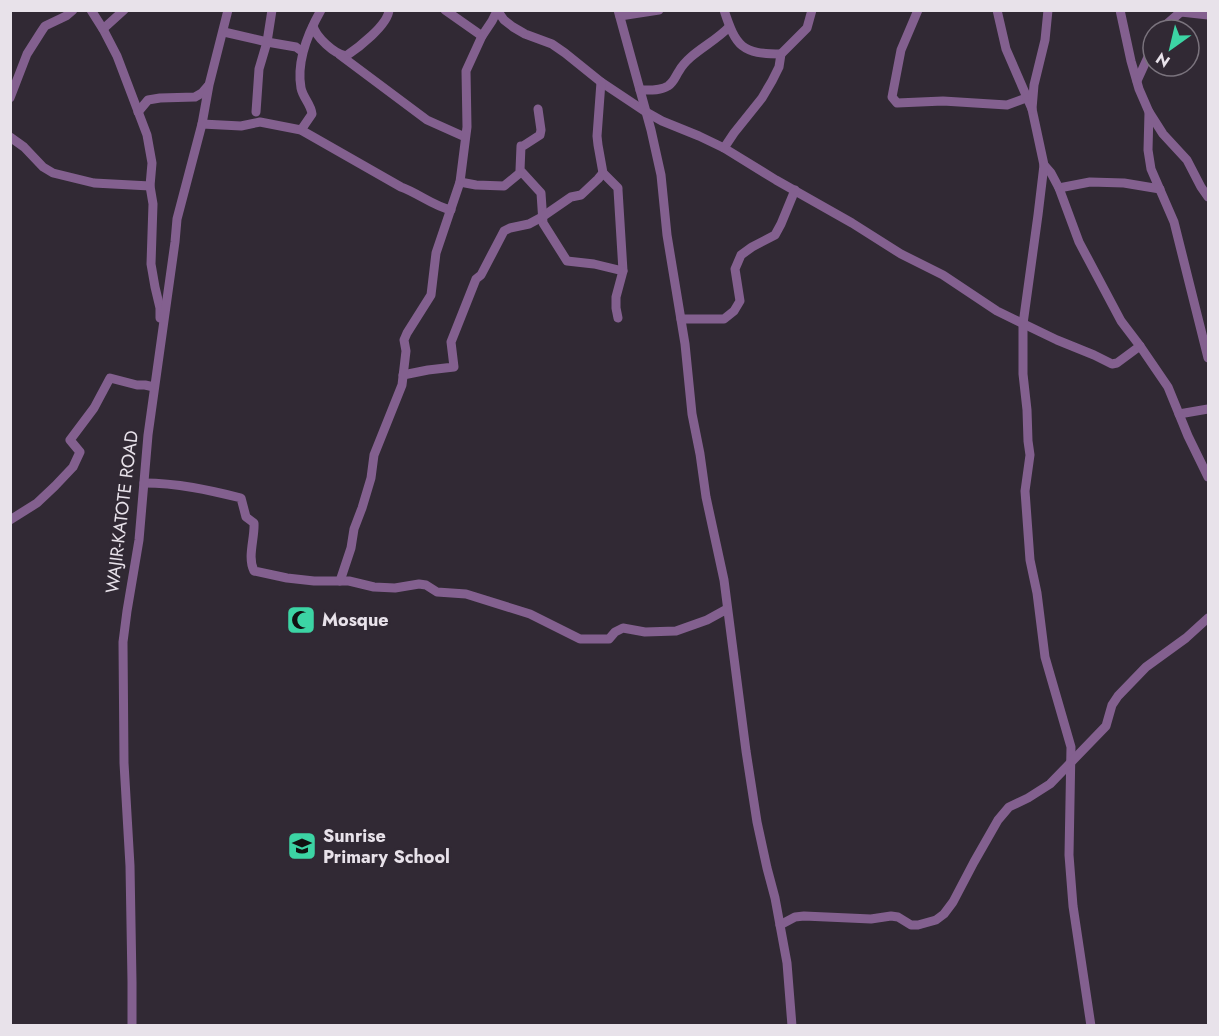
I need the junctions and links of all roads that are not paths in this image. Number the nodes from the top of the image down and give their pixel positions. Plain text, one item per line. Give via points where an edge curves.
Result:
1 (73, 10) edge
2 (91, 10) edge
3 (124, 10) edge
4 (228, 10) edge
5 (272, 10) edge
6 (321, 10) edge
7 (389, 10) edge
8 (445, 10) edge
9 (658, 10) edge
10 (724, 10) edge
11 (812, 10) edge
12 (918, 10) edge
13 (997, 10) edge
14 (1048, 10) edge
15 (1120, 10) edge
16 (497, 11) edge
17 (1182, 11) edge
18 (619, 14) edge
19 (1209, 15) edge
20 (313, 26) junction
21 (729, 27) junction
22 (103, 29) junction
23 (224, 32) junction
24 (482, 36) junction
25 (267, 42) junction
26 (303, 50) junction
27 (781, 54) junction
28 (340, 55) junction
29 (1141, 72) edge
30 (1137, 81) junction
31 (601, 82) junction
32 (209, 85) junction
33 (640, 90) junction
34 (10, 98) edge
35 (1026, 98) junction
36 (537, 109) dead end
37 (1032, 109) junction
38 (138, 112) junction
39 (256, 112) dead end
40 (646, 112) junction
41 (1149, 112) junction
42 (202, 124) junction
43 (301, 130) junction
44 (10, 137) edge
45 (465, 137) junction
46 (724, 148) junction
47 (1044, 165) junction
48 (521, 172) junction
49 (603, 173) junction
50 (460, 182) junction
51 (150, 186) junction
52 (1059, 188) junction
53 (1160, 189) junction
54 (795, 190) junction
55 (1209, 197) edge
56 (451, 210) junction
57 (542, 217) junction
58 (623, 271) junction
59 (618, 318) dead end
60 (681, 319) junction
61 (1023, 324) junction
62 (1140, 346) junction
63 (159, 351) junction
64 (1209, 358) edge
65 (403, 375) junction
66 (154, 387) junction
67 (1209, 409) edge
68 (1179, 414) junction
69 (1209, 477) edge
70 (144, 483) junction
71 (10, 520) edge
72 (340, 581) junction
73 (727, 609) junction
74 (1209, 618) edge
75 (1072, 763) junction
76 (780, 925) junction
77 (132, 1026) edge
78 (792, 1026) edge
79 (1091, 1026) edge

1 - 34 street via 45,26 27,54
2 - 22 street
3 - 22 street
4 - 23 street, WAJIR-KATOTE ROAD
5 - 25 street
6 - 20 street
7 - 28 street via 389,16 371,36 346,56
8 - 24 street
9 - 18 street
10 - 21 street
11 - 27 street via 807,28
12 - 35 street via 901,50 892,97 897,103 1006,105
13 - 35 street via 1006,49
14 - 37 street
15 - 30 street
16 - 24 street
16 - 31 street via 513,27 566,53
17 - 19 street
18 - 33 street
20 - 26 street
20 - 28 street via 319,38
21 - 27 street via 750,51
21 - 33 street via 699,50 667,87
22 - 38 street
23 - 25 street
23 - 32 street, WAJIR-KATOTE ROAD
24 - 45 street via 466,71
25 - 26 street
25 - 39 street via 259,69
26 - 43 street via 300,77 312,114
27 - 46 street via 762,98
28 - 45 street via 427,120
29 - 30 street
30 - 41 street
31 - 40 street
31 - 49 street via 597,136
32 - 38 street via 195,98 148,100
32 - 42 street, WAJIR-KATOTE ROAD
33 - 40 street
35 - 37 street
36 - 48 street via 540,135 521,146
37 - 47 street
38 - 51 street via 152,163
40 - 46 street
40 - 60 street via 661,175
41 - 53 street via 1148,150
41 - 55 street via 1187,160
42 - 43 street via 241,126 260,122
42 - 63 street, WAJIR-KATOTE ROAD via 177,219
43 - 56 street via 401,187
44 - 51 street via 53,173 94,183
45 - 50 street
46 - 54 street
47 - 52 street
47 - 61 street
48 - 50 street via 504,186
48 - 57 street via 541,193
49 - 57 street via 580,195
49 - 58 street via 618,188
50 - 56 street
51 - 63 street via 152,264 160,308
52 - 53 street via 1090,182
52 - 62 street via 1084,252 1120,321
53 - 64 street via 1174,222
54 - 60 street via 776,236 741,255 735,269 740,301 734,311 724,319
54 - 61 street
56 - 65 street via 436,253 431,295 404,340
57 - 58 street via 567,261
57 - 65 street via 504,231 476,279 451,342 454,367
58 - 59 street via 616,297
60 - 73 street via 692,414
61 - 62 street via 1112,364
61 - 75 street via 1030,455 1025,491 1030,560 1045,657
62 - 68 street via 1168,387
63 - 66 street, WAJIR-KATOTE ROAD
65 - 72 street via 374,455 371,478
66 - 70 street, WAJIR-KATOTE ROAD
66 - 71 street via 110,378 70,440 80,452 73,467 37,503
67 - 68 street
68 - 69 street
70 - 72 street via 212,490 241,498 246,517 254,523 254,571 287,578
70 - 77 street, WAJIR-KATOTE ROAD via 123,642
72 - 73 street via 395,588 419,584 437,592 466,594 530,614 580,639 609,639 623,628 676,631
73 - 76 street via 757,822
74 - 75 street via 1146,667 1118,696 1106,726
75 - 76 street via 1050,784 1009,807 953,902 936,920 910,925 891,916 795,916
75 - 79 street via 1069,855
76 - 78 street

